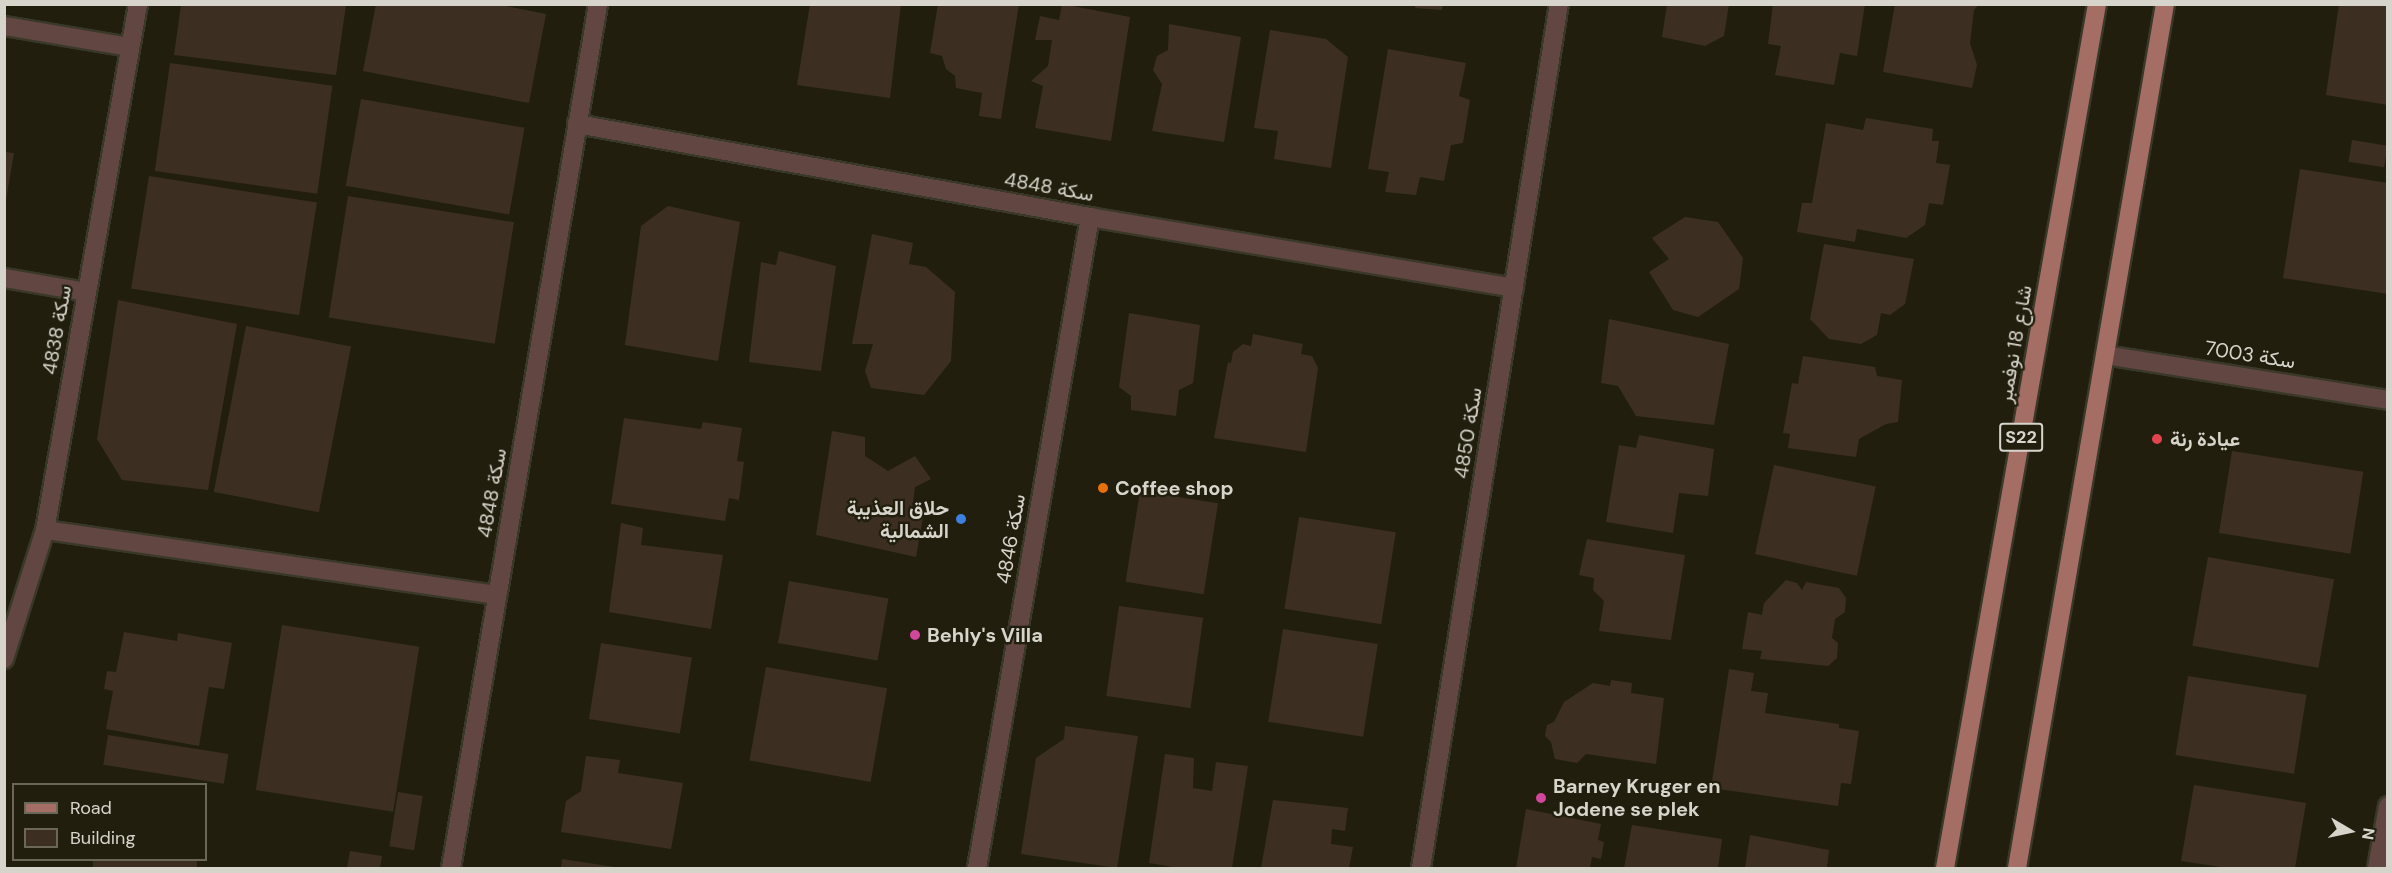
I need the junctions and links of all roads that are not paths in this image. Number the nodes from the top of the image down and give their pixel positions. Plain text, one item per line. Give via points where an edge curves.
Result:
1 (138, 4) edge
2 (598, 4) edge
3 (1559, 4) edge
4 (2087, 4) edge
5 (2097, 4) edge
6 (2165, 4) edge
7 (4, 26) edge
8 (2092, 33) junction
9 (130, 47) junction
10 (578, 124) junction
11 (1090, 217) junction
12 (4, 278) edge
13 (1514, 288) junction
14 (87, 292) junction
15 (2105, 355) junction
16 (2388, 400) edge
17 (45, 530) junction
18 (497, 595) junction
19 (4, 659) edge
20 (2388, 806) edge
21 (451, 868) edge
22 (978, 868) edge
23 (1421, 868) edge
24 (1945, 868) edge
25 (2017, 868) edge
26 (2376, 868) edge

1 - 9 street, سكة 4838
2 - 10 street, سكة 4848
3 - 13 street, سكة 4850
4 - 8 street
5 - 8 main road, شارع 18 نوفمبر / S22
6 - 15 main road
7 - 9 street
8 - 24 main road, شارع 18 نوفمبر / S22
9 - 14 street, سكة 4838
10 - 11 street, سكة 4848
10 - 18 street, سكة 4848
11 - 13 street, سكة 4848
11 - 22 street, سكة 4846
12 - 14 street
13 - 23 street, سكة 4850
14 - 17 street, سكة 4838
15 - 16 street, سكة 7003
15 - 25 main road
17 - 18 street
17 - 19 street, سكة 4838
18 - 21 street, سكة 4848
20 - 26 street

